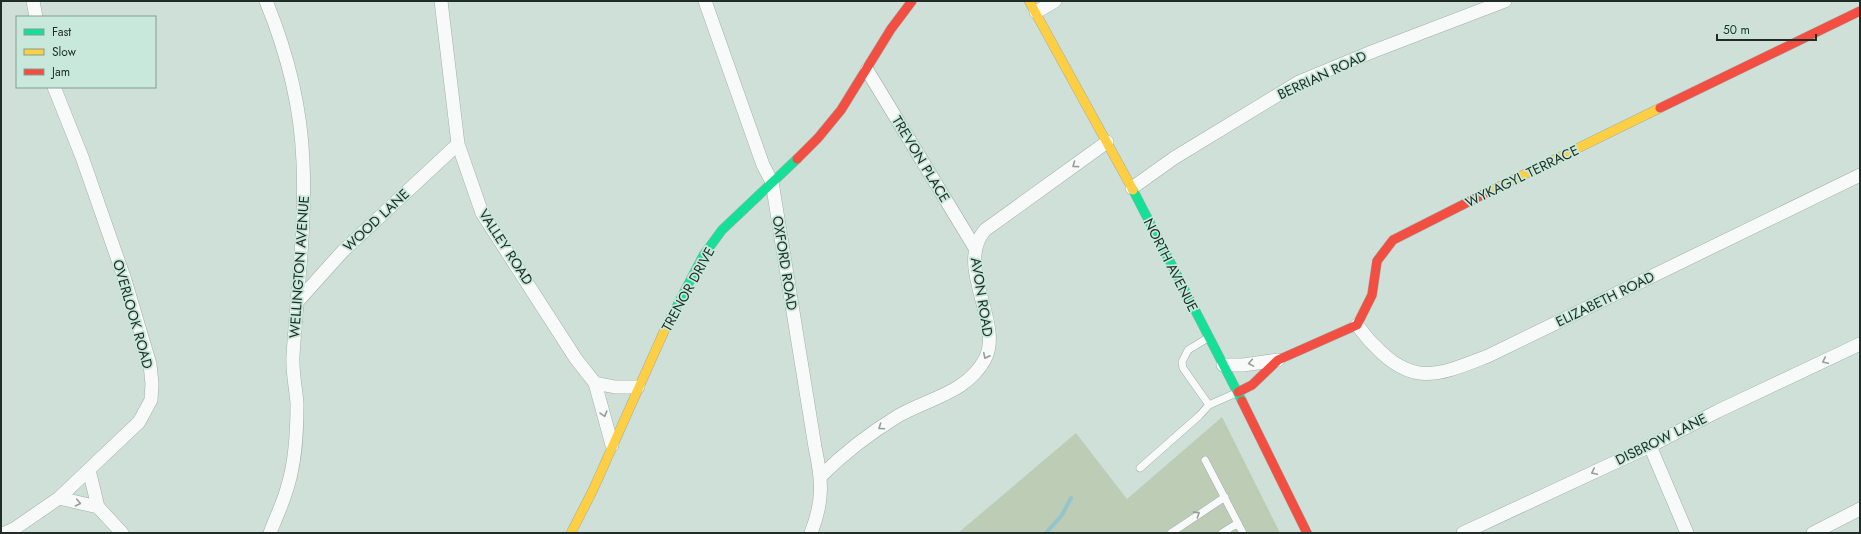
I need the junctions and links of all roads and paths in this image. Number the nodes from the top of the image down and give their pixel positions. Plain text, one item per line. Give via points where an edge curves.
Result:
1 (33, 1) edge
2 (266, 1) edge
3 (441, 1) edge
4 (705, 1) edge
5 (912, 1) edge
6 (1055, 1) edge
7 (1505, 1) edge
8 (1032, 7) edge
9 (1860, 11) edge
10 (36, 16) edge
11 (867, 70) junction
12 (54, 88) edge
13 (1107, 142) junction
14 (458, 144) junction
15 (1860, 175) edge
16 (772, 182) junction
17 (1132, 188) junction
18 (975, 248) junction
19 (298, 301) junction
20 (1357, 325) junction
21 (1208, 337) junction
22 (1860, 344) edge
23 (1278, 360) junction
24 (1223, 365) junction
25 (595, 383) junction
26 (638, 387) junction
27 (1238, 392) junction
28 (1209, 406) junction
29 (612, 445) junction
30 (1650, 446) junction
31 (1205, 460) dead end
32 (1140, 468) dead end
33 (89, 470) junction
34 (821, 476) junction
35 (1225, 497) junction
36 (59, 498) junction
37 (98, 507) junction
38 (1860, 509) edge
39 (1238, 523) junction
40 (577, 530) edge
41 (1470, 531) edge
42 (11, 532) edge
43 (122, 533) edge
44 (270, 533) edge
45 (811, 533) edge
46 (1171, 533) edge
47 (1222, 533) edge
48 (1243, 533) edge
49 (1307, 533) edge
50 (1687, 533) edge
51 (1813, 533) edge

1 - 10 street
2 - 19 street, WELLINGTON AVENUE via 288,65 302,141 304,188
3 - 14 street, VALLEY ROAD
4 - 16 street, OXFORD ROAD via 763,165
5 - 11 street, TRENOR DRIVE via 888,34
6 - 8 street
7 - 17 street, BERRIAN ROAD via 1299,82 1174,158
8 - 13 street, NORTH AVENUE
9 - 20 street, WYKAGYL TERRACE via 1398,237 1377,260 1372,296
11 - 16 street, TRENOR DRIVE via 841,110 818,138
11 - 18 street, TREVON PLACE
12 - 33 street, OVERLOOK ROAD via 82,157 125,280 150,364 152,384 151,400 139,422
13 - 17 street, NORTH AVENUE
13 -> 18 street, AVON ROAD via 985,230
14 - 19 street, WOOD LANE via 343,251
14 - 25 street, VALLEY ROAD via 482,213 576,359
15 - 20 street, ELIZABETH ROAD via 1488,356 1455,369 1418,374 1403,370 1375,347
16 - 26 street, TRENOR DRIVE via 722,230 703,256
16 - 34 street, OXFORD ROAD
17 - 21 street, NORTH AVENUE
18 -> 34 street, AVON ROAD via 976,273 989,333 990,350 977,374 962,386 881,427 837,459
19 - 44 street, WELLINGTON AVENUE via 292,358 296,439 288,485
20 - 23 street
21 - 24 street, NORTH AVENUE
21 - 28 lane via 1188,350 1182,362 1183,368
22 -> 30 street, DISBROW LANE
23 -> 24 street
23 - 27 street via 1252,385
24 - 27 street, NORTH AVENUE
25 - 26 street via 615,387
25 -> 29 street, VALLEY ROAD
26 - 29 street, TRENOR DRIVE
27 - 28 lane
27 - 49 street, NORTH AVENUE
28 - 32 lane
29 - 40 street, TRENOR DRIVE
30 -> 41 street, DISBROW LANE
30 - 50 street
31 - 35 lane
33 - 36 street, OVERLOOK ROAD
33 - 37 street
34 - 45 street, OXFORD ROAD via 819,511
35 - 39 lane
46 -> 35 lane
36 -> 37 street
36 - 42 street, OVERLOOK ROAD
37 - 43 street
38 - 51 street
39 - 47 lane
39 - 48 lane

